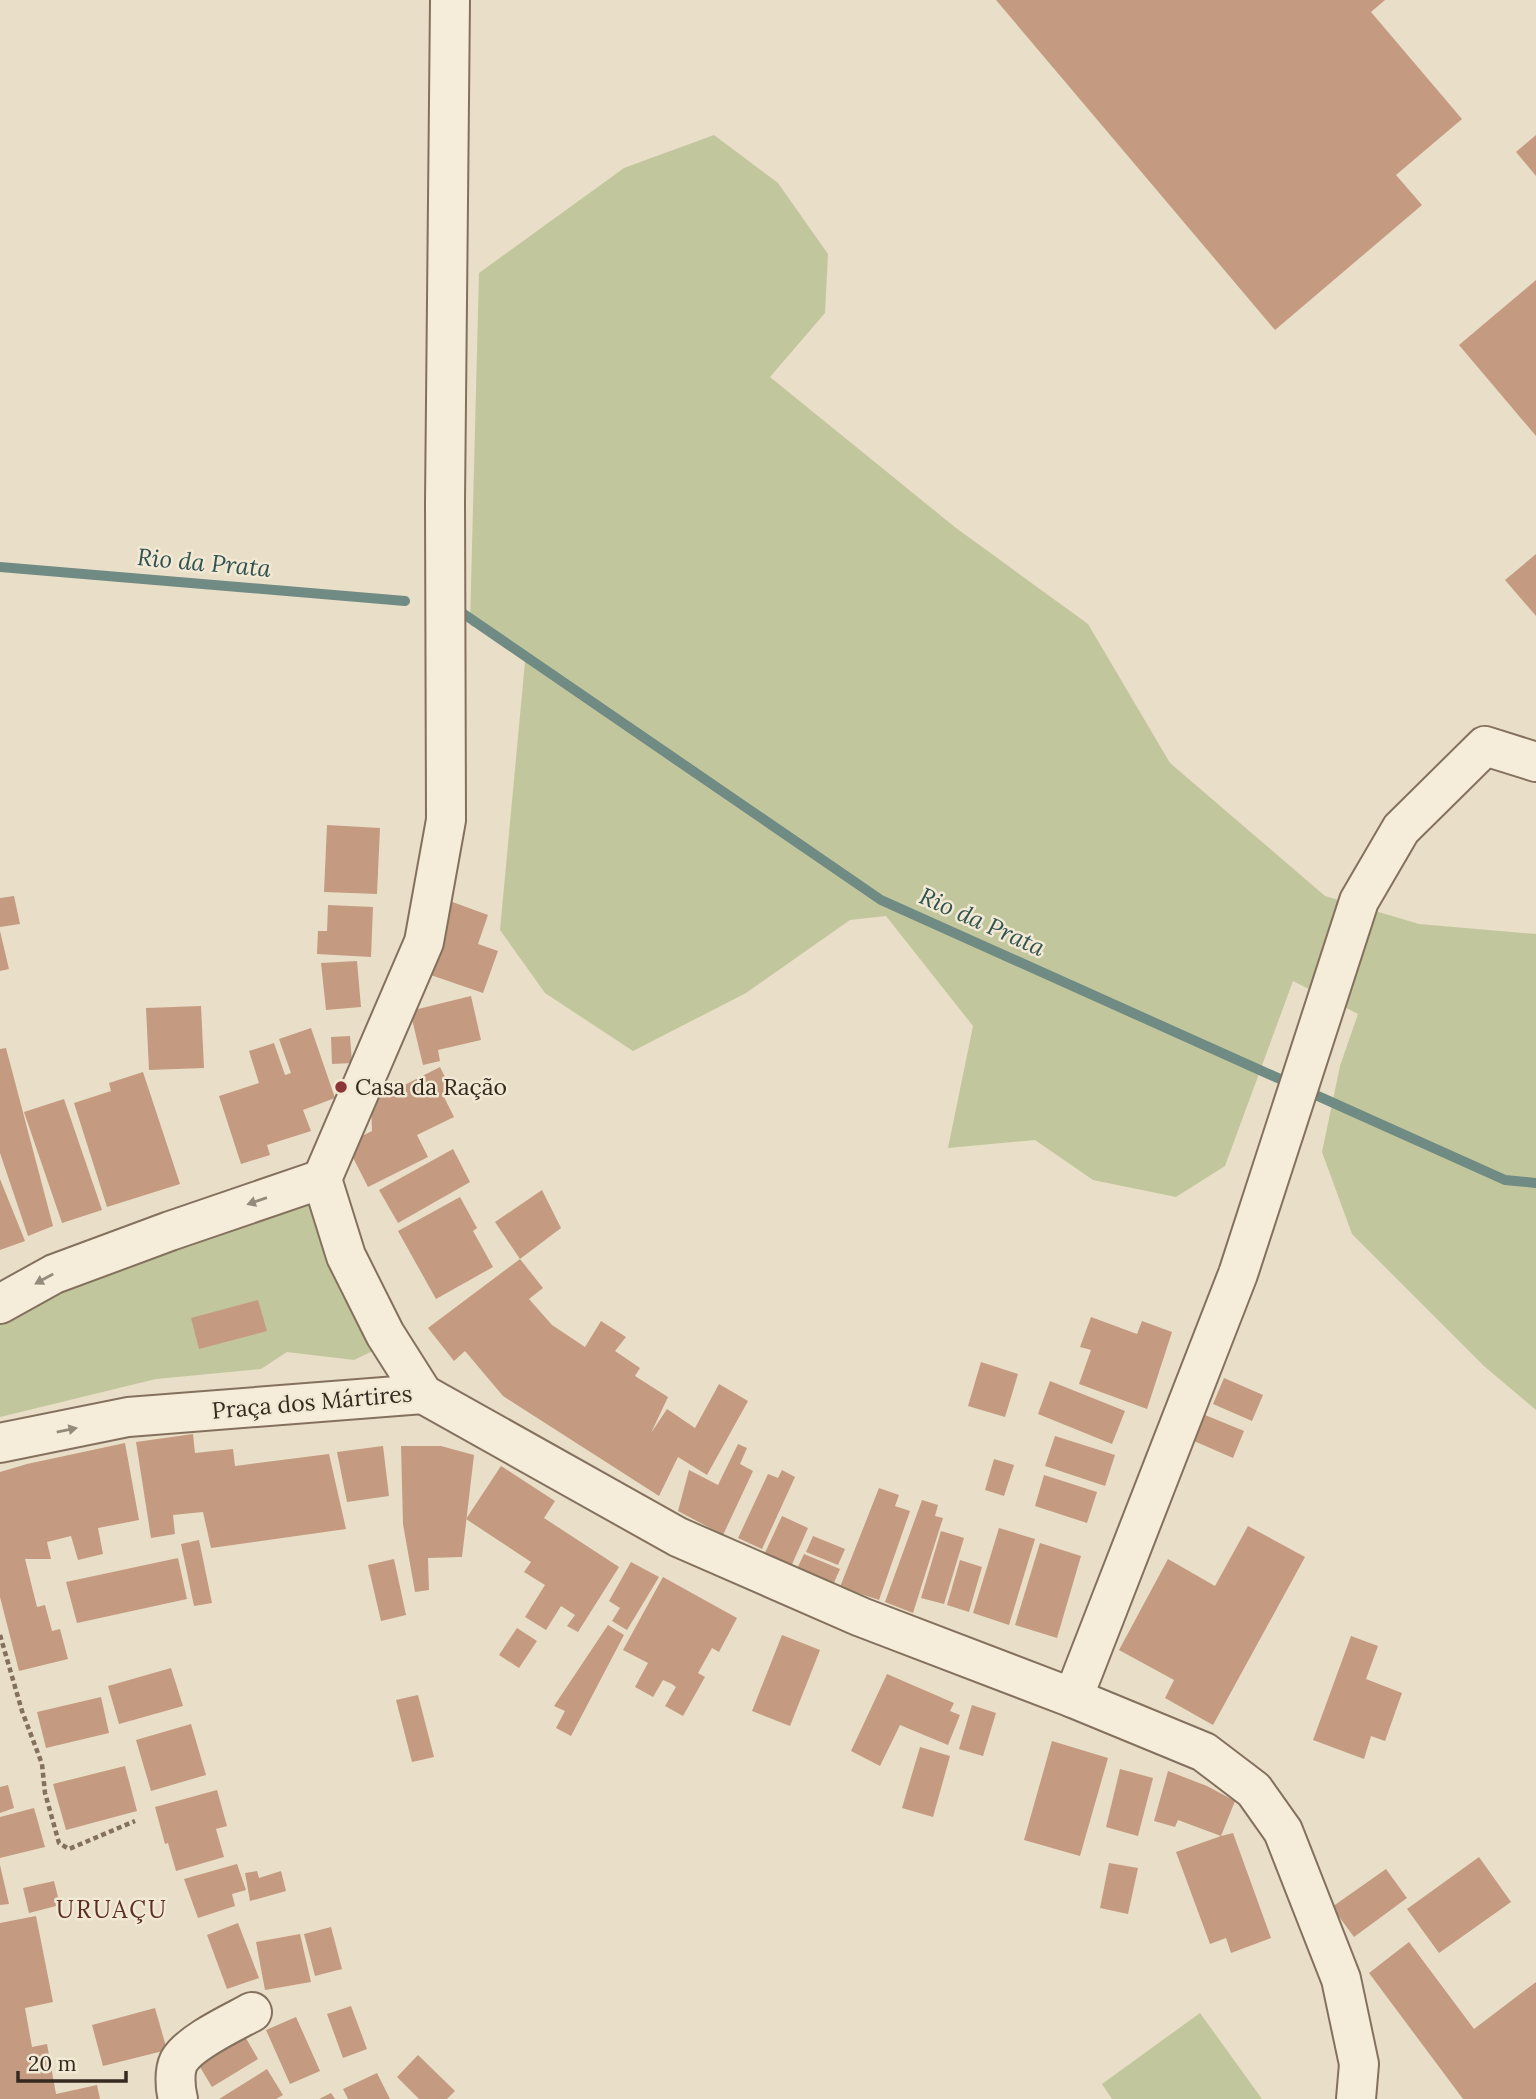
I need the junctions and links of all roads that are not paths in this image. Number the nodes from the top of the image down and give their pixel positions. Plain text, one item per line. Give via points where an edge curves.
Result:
1 (450, 0) edge
2 (1536, 762) edge
3 (322, 1179) junction
4 (0, 1304) edge
5 (423, 1394) junction
6 (0, 1443) edge
7 (1073, 1698) junction
8 (252, 2012) dead end
9 (1358, 2081) edge
10 (178, 2099) edge
11 (1386, 2099) edge

1 - 3 street via 446,820 424,942
2 - 7 street via 1485,746 1402,829 1359,901 1238,1274
3 -> 4 street via 54,1274
3 - 5 street, Praça dos Mártires via 346,1256 385,1334
6 -> 5 street, Praça dos Mártires via 128,1417
5 - 7 street via 678,1537 861,1618
7 - 9 street via 1204,1752 1254,1790 1283,1831 1341,1979
8 - 10 street via 188,2050 178,2063
9 - 11 street

